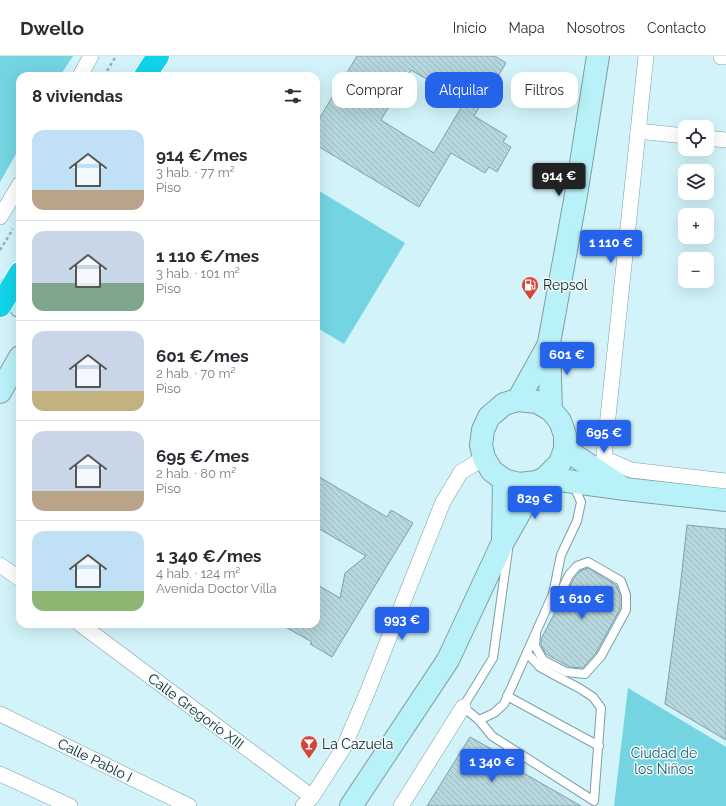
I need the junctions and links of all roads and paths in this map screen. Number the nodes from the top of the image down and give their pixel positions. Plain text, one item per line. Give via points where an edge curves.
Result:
1 (91, 56) edge
2 (116, 56) edge
3 (158, 56) edge
4 (598, 56) edge
5 (646, 56) edge
6 (82, 72) edge
7 (106, 72) edge
8 (148, 72) edge
9 (638, 131) junction
10 (678, 135) edge
11 (714, 139) edge
12 (726, 140) edge
13 (16, 191) edge
14 (0, 217) edge
15 (16, 223) dead end
16 (0, 250) edge
17 (16, 280) edge
18 (0, 306) edge
19 (550, 343) junction
20 (16, 365) edge
21 (0, 392) edge
22 (518, 400) junction
23 (551, 410) junction
24 (565, 449) junction
25 (484, 458) junction
26 (603, 466) junction
27 (504, 480) junction
28 (541, 480) junction
29 (572, 481) junction
30 (726, 481) edge
31 (625, 489) junction
32 (726, 500) edge
33 (507, 535) junction
34 (0, 564) edge
35 (16, 577) edge
36 (548, 606) junction
37 (85, 628) edge
38 (536, 633) junction
39 (527, 653) junction
40 (507, 696) junction
41 (463, 707) junction
42 (0, 714) edge
43 (479, 720) junction
44 (599, 746) junction
45 (0, 774) edge
46 (308, 802) edge
47 (70, 806) edge
48 (189, 806) edge
49 (351, 806) edge
50 (401, 806) edge

1 - 6 street
2 - 7 path
3 - 8 highway
4 - 19 main road
5 - 9 street
9 - 10 street
9 - 26 street
11 - 12 street
13 - 14 street
15 - 16 path
17 - 18 highway
19 - 22 main road
19 - 23 main road
20 - 21 main road
22 - 23 main road via 537,402
22 - 25 main road via 504,404 489,417 483,430 481,445
23 - 24 main road via 560,421 565,435
24 - 26 main road
24 - 28 main road via 560,463
25 - 27 main road via 492,471
25 - 46 street via 461,472 443,502 344,747
26 - 30 street
26 - 31 main road
27 - 28 main road via 519,484
27 - 33 main road
28 - 29 main road
28 - 33 main road
29 - 31 main road
29 - 36 lane via 581,502 577,521 561,555
31 - 32 main road
33 - 41 lane via 493,658
33 - 49 main road via 448,660
34 - 35 street
36 - 38 lane
36 - 38 lane via 560,596 569,575 577,566 588,562 621,581 626,595 626,610 618,626 602,656 585,674 566,672 543,660 535,646
37 - 46 street, Calle Gregorio XIII
38 - 39 lane
39 - 40 lane
39 - 44 lane via 540,667 593,697 601,708
40 - 43 lane via 504,704 494,713
40 - 44 lane
41 - 43 lane
41 - 50 street
42 - 48 street, Calle Pablo I
43 - 44 lane via 492,736 594,801
45 - 47 street

